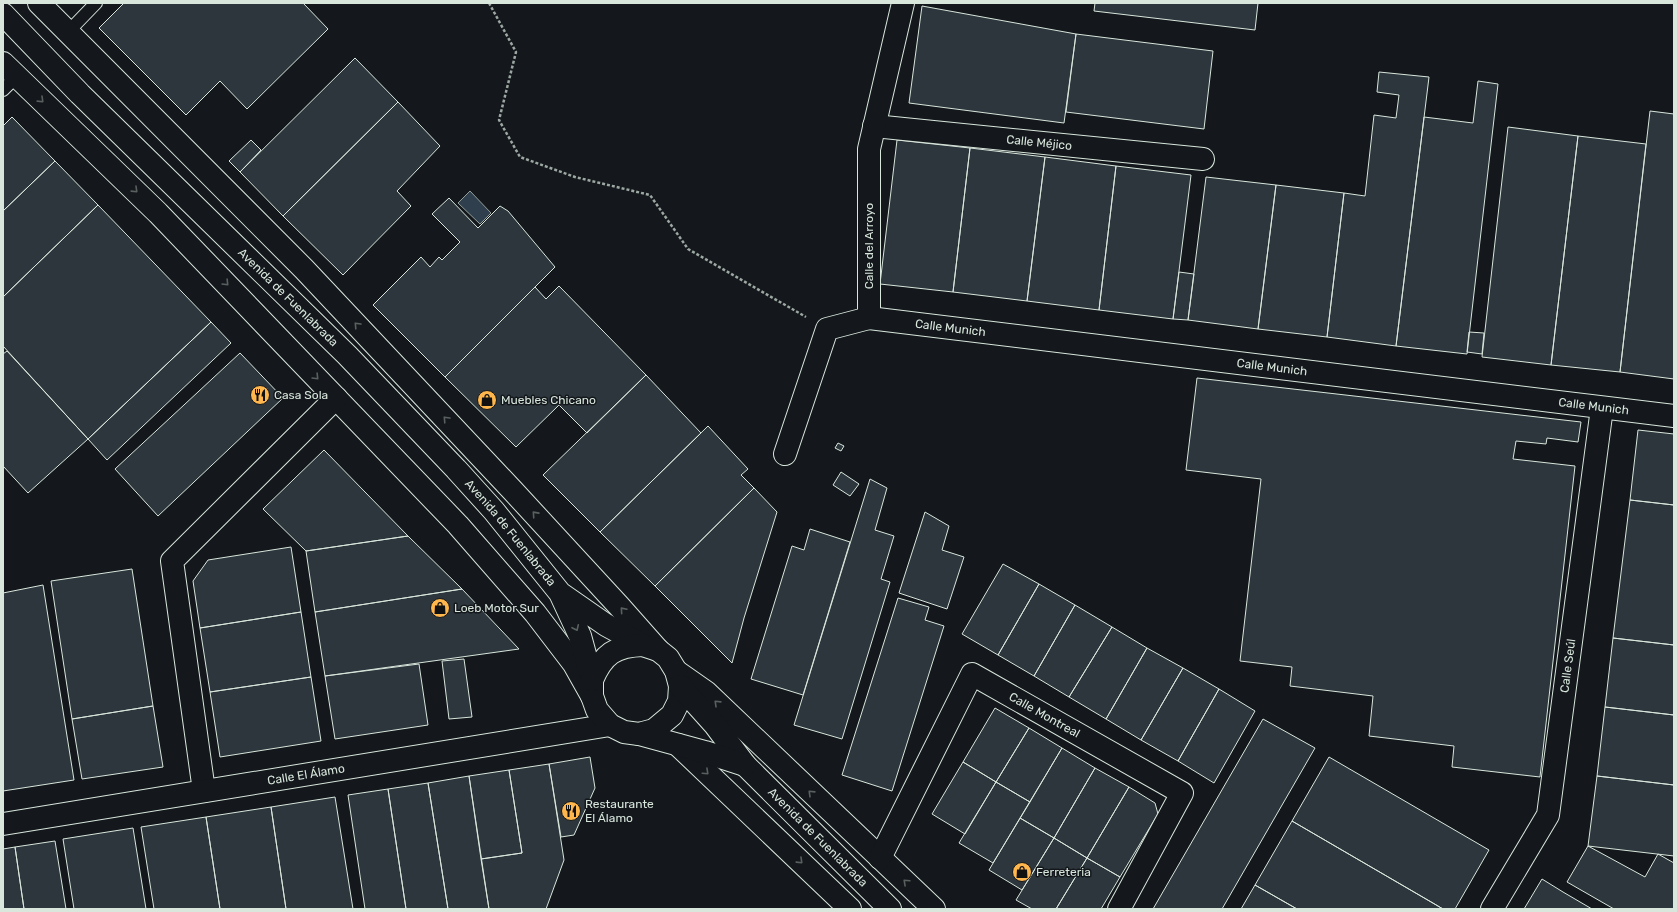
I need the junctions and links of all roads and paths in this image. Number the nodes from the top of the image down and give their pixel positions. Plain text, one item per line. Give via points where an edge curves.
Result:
1 (39, 3) edge
2 (96, 3) edge
3 (489, 3) edge
4 (903, 3) edge
5 (3, 14) edge
6 (68, 32) junction
7 (8, 77) edge
8 (874, 126) junction
9 (1203, 159) dead end
10 (869, 318) junction
11 (827, 329) junction
12 (336, 398) junction
13 (1602, 408) junction
14 (1674, 416) edge
15 (784, 454) dead end
16 (560, 593) junction
17 (650, 648) junction
18 (678, 679) junction
19 (592, 688) junction
20 (610, 725) junction
21 (639, 734) junction
22 (678, 745) junction
23 (746, 765) junction
24 (204, 791) junction
25 (3, 824) edge
26 (880, 858) junction
27 (850, 909) edge
28 (890, 909) edge
29 (934, 909) edge
30 (1119, 909) edge
31 (1492, 909) edge

1 - 6 street
2 - 6 lane
3 - 11 path via 516,52 499,120 520,157 575,177 650,195 688,249
4 - 8 street, Calle del Arroyo
5 - 16 street, Avenida de Fuenlabrada via 80,94 347,355 494,511
17 -> 6 street via 619,606 304,269
7 -> 12 street via 158,213
8 - 9 street, Calle Méjico
8 - 10 street, Calle del Arroyo via 869,149
10 - 11 street
10 - 13 street, Calle Munich
11 - 15 street
12 - 19 street via 458,525 535,613
12 - 24 street via 172,561
13 - 14 street, Calle Munich
13 - 31 street, Calle Seúl via 1548,815
16 - 17 street via 606,625
16 -> 19 street via 580,636
17 - 18 street via 668,658
17 - 19 street via 628,645 613,651 598,666
18 - 21 street via 679,701 672,715 654,730
18 - 23 street, Avenida de Fuenlabrada
26 -> 18 street via 706,692
19 - 20 street via 597,710
20 - 21 street via 624,732
20 - 24 street, Calle El Álamo
21 - 22 street, Avenida de Fuenlabrada
22 - 23 street, Avenida de Fuenlabrada
22 -> 27 street
23 - 28 street, Avenida de Fuenlabrada
24 - 25 street, Calle El Álamo
29 -> 26 street
26 - 30 street, Calle Montreal via 972,674 1182,793

